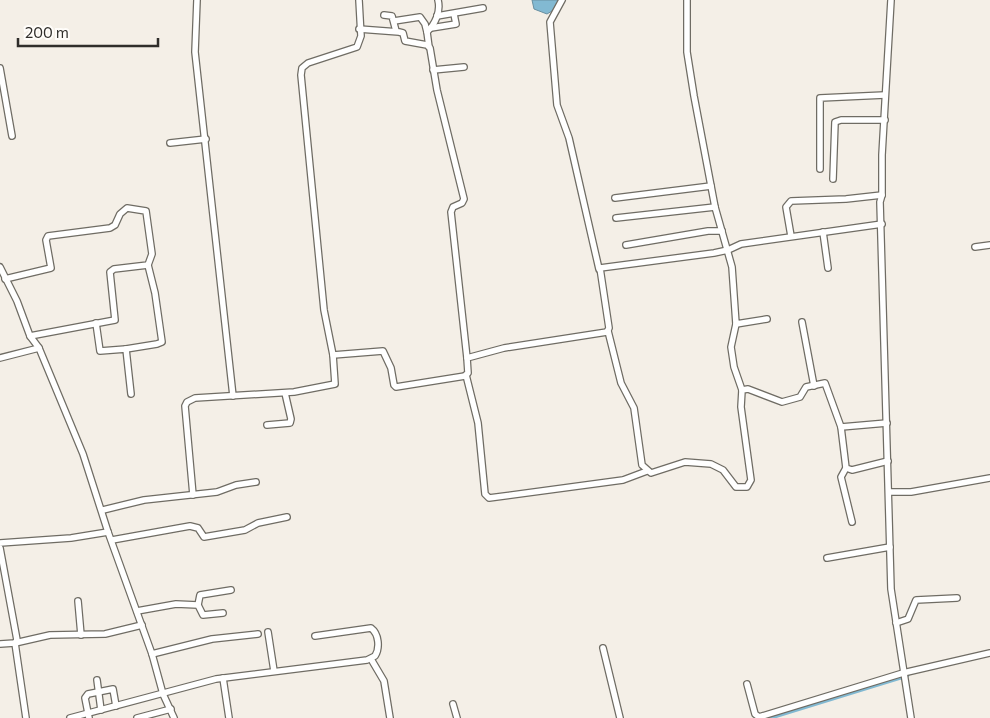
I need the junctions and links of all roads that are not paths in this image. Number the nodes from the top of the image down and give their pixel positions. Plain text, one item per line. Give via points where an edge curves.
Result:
1 (197, 0) edge
2 (359, 0) edge
3 (438, 0) edge
4 (562, 0) edge
5 (686, 0) edge
6 (891, 0) edge
7 (483, 8) dead end
8 (454, 14) junction
9 (384, 15) dead end
10 (437, 16) junction
11 (394, 21) junction
12 (359, 30) junction
13 (429, 30) junction
14 (396, 31) junction
15 (429, 47) junction
16 (464, 67) dead end
17 (0, 68) edge
18 (433, 70) junction
19 (885, 95) junction
20 (885, 120) junction
21 (12, 136) dead end
22 (206, 139) junction
23 (170, 143) dead end
24 (820, 169) dead end
25 (833, 179) dead end
26 (712, 186) junction
27 (882, 195) junction
28 (614, 198) dead end
29 (715, 206) junction
30 (616, 218) dead end
31 (882, 224) junction
32 (722, 231) junction
33 (823, 232) junction
34 (791, 236) junction
35 (626, 245) dead end
36 (990, 245) edge
37 (976, 247) dead end
38 (728, 250) junction
39 (148, 265) junction
40 (0, 267) edge
41 (828, 268) dead end
42 (599, 269) junction
43 (6, 279) junction
44 (766, 319) dead end
45 (802, 322) dead end
46 (96, 323) junction
47 (736, 324) junction
48 (608, 331) junction
49 (30, 336) junction
50 (39, 348) junction
51 (126, 349) junction
52 (333, 355) junction
53 (0, 358) edge
54 (467, 358) junction
55 (466, 374) junction
56 (814, 386) junction
57 (742, 390) junction
58 (285, 393) junction
59 (131, 394) dead end
60 (233, 396) junction
61 (887, 423) junction
62 (267, 425) dead end
63 (840, 427) junction
64 (888, 461) junction
65 (846, 468) junction
66 (647, 471) junction
67 (990, 478) edge
68 (256, 482) dead end
69 (888, 492) junction
70 (193, 495) junction
71 (103, 510) junction
72 (287, 517) dead end
73 (852, 522) dead end
74 (108, 532) junction
75 (112, 540) junction
76 (0, 543) edge
77 (890, 547) junction
78 (0, 548) edge
79 (827, 558) dead end
80 (231, 590) dead end
81 (957, 598) dead end
82 (78, 600) dead end
83 (198, 605) junction
84 (137, 611) junction
85 (223, 613) dead end
86 (896, 623) junction
87 (142, 625) junction
88 (268, 632) dead end
89 (258, 634) dead end
90 (82, 635) junction
91 (315, 636) dead end
92 (15, 643) junction
93 (0, 644) edge
94 (603, 648) dead end
95 (990, 653) edge
96 (152, 654) junction
97 (372, 658) junction
98 (274, 672) junction
99 (903, 675) junction
100 (223, 678) junction
101 (97, 680) dead end
102 (747, 684) dead end
103 (100, 691) junction
104 (163, 694) junction
105 (453, 704) dead end
106 (116, 706) junction
107 (171, 709) junction
108 (102, 710) junction
109 (88, 716) edge
110 (147, 717) edge
111 (26, 718) edge
112 (70, 718) edge
113 (138, 718) edge
114 (174, 718) edge
115 (229, 718) edge
116 (390, 718) edge
117 (457, 718) edge
118 (620, 718) edge
119 (911, 718) edge

1 - 22 street via 195,52
2 - 12 street
3 - 10 street
4 - 42 street via 550,22 557,105 569,138
5 - 26 street via 687,52
6 - 19 street
7 - 8 street
8 - 10 street
8 - 13 street via 456,24
9 - 11 street via 392,16
10 - 13 street
11 - 13 street via 420,17
11 - 14 street
12 - 14 street
12 - 52 street via 361,36 357,47 308,63 302,68 301,75 324,310
13 - 15 street
14 - 15 street via 403,34 406,41
15 - 18 street
16 - 18 street
17 - 21 street
18 - 54 street via 464,199 451,212
19 - 20 street
19 - 24 street via 820,98
20 - 25 street via 835,122
20 - 27 street
22 - 23 street
22 - 60 street
26 - 28 street
26 - 29 street
27 - 31 street
27 - 34 street via 791,201 786,207
29 - 30 street
29 - 32 street
31 - 33 street
31 - 61 street
32 - 35 street
32 - 38 street
33 - 34 street
33 - 41 street
34 - 38 street via 741,244
36 - 37 street
38 - 42 street
38 - 47 street
39 - 43 street via 152,254 146,211 127,208 113,227 48,236 50,268
39 - 46 street via 112,270 115,320
39 - 51 street via 162,342
40 - 43 street
42 - 48 street
43 - 49 street
44 - 47 street
45 - 56 street
46 - 49 street
46 - 51 street via 100,351
47 - 57 street via 731,347
48 - 54 street via 504,348
48 - 66 street via 621,383 634,408 642,465
49 - 50 street
50 - 53 street
50 - 71 street
51 - 59 street
52 - 55 street via 383,351 394,385 400,387
52 - 58 street via 334,386
54 - 55 street
55 - 66 street via 480,435 485,494 489,498 623,480
56 - 57 street via 805,388 800,398 782,402 748,389
56 - 63 street via 827,386
57 - 66 street via 741,407 751,480 747,486 736,487 723,470 711,464 685,462 655,473
58 - 60 street
58 - 62 street via 290,423
60 - 70 street via 190,399 185,406
61 - 63 street
61 - 64 street
63 - 65 street
64 - 65 street via 852,470
64 - 69 street
65 - 73 street via 841,477
67 - 69 street via 911,492
68 - 70 street
69 - 77 street
70 - 71 street via 144,500
71 - 74 street
72 - 75 street via 258,523 244,530 204,536 198,528 190,526
74 - 75 street
74 - 76 street
75 - 84 street
77 - 79 street
77 - 86 street
78 - 92 street
80 - 83 street via 200,595
81 - 86 street via 916,600 908,619
82 - 90 street
83 - 84 street via 176,604
83 - 85 street via 203,615
84 - 87 street
86 - 99 street
87 - 90 street via 105,634
87 - 96 street
88 - 98 street
89 - 96 street via 212,639
90 - 92 street via 38,636
91 - 97 street via 371,628 375,632 378,649
92 - 93 street
92 - 111 street
94 - 118 street
95 - 99 street
96 - 104 street
97 - 98 street
97 - 116 street via 384,681
98 - 100 street
99 - 102 street via 758,717
99 - 119 street
100 - 104 street via 187,685
100 - 115 street
101 - 103 street
103 - 106 street via 113,688
103 - 108 street
103 - 109 street via 86,696
104 - 106 street
104 - 107 street
105 - 117 street
106 - 108 street
107 - 110 street
107 - 114 street
108 - 109 street
109 - 112 street
110 - 113 street

